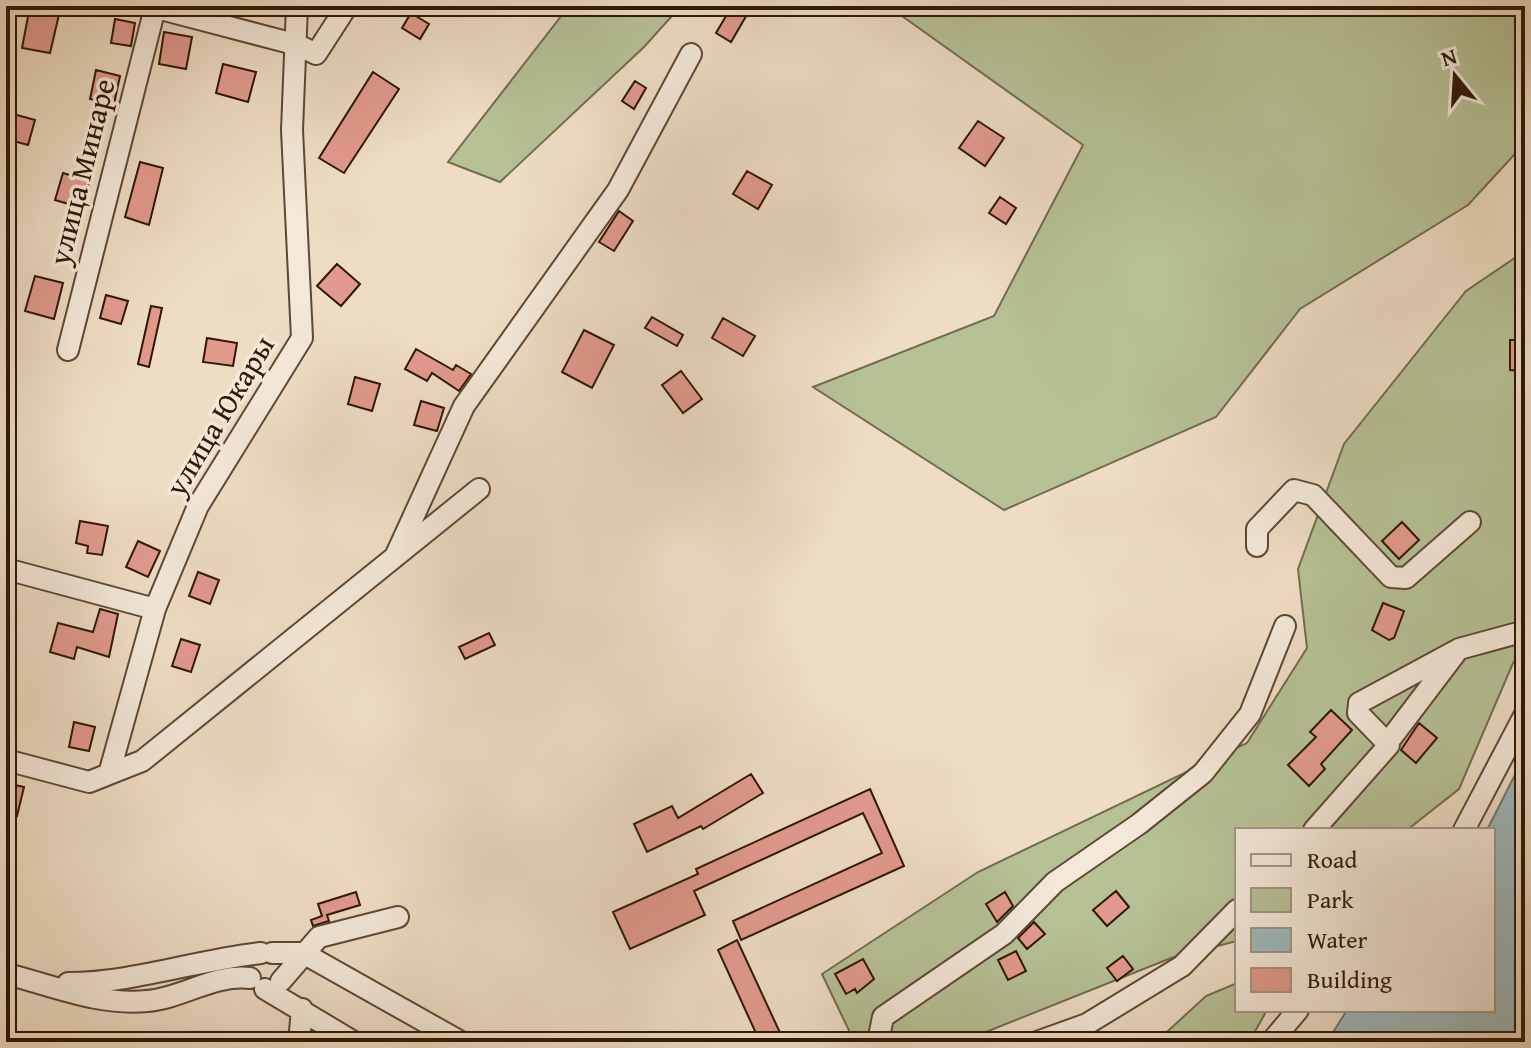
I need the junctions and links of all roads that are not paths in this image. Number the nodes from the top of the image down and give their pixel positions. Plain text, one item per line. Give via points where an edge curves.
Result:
1 (297, 6) edge
2 (347, 6) edge
3 (152, 7) edge
4 (298, 45) junction
5 (691, 54) dead end
6 (68, 350) dead end
7 (479, 489) dead end
8 (1470, 522) dead end
9 (1257, 546) dead end
10 (395, 557) junction
11 (6, 569) edge
12 (155, 609) junction
13 (1285, 626) dead end
14 (1525, 631) edge
15 (1459, 649) junction
16 (1525, 714) edge
17 (1392, 737) dead end
18 (6, 760) edge
19 (109, 774) junction
20 (1316, 828) edge
21 (1465, 828) edge
22 (1235, 912) edge
23 (398, 917) dead end
24 (266, 953) junction
25 (303, 953) junction
26 (13, 976) edge
27 (265, 983) junction
28 (302, 1009) junction
29 (1296, 1012) edge
30 (299, 1042) edge
31 (354, 1042) edge
32 (461, 1042) edge
33 (878, 1042) edge
34 (1037, 1042) edge
35 (1271, 1042) edge

1 - 4 street, улица Юкары
2 - 4 street via 316,54
3 - 4 street
3 - 6 street, улица Минаре
4 - 12 street, улица Юкары via 292,130 302,338 198,506
5 - 10 street via 618,190 464,406
7 - 10 street
8 - 9 street via 1406,578 1391,577 1313,495 1294,490 1257,529
10 - 19 street via 142,761
11 - 12 street
12 - 19 street, улица Юкары
13 - 33 street via 1250,714 1203,773 1055,882 1004,934 883,1017
14 - 15 street
15 - 17 street
15 - 20 street via 1359,703 1358,713 1389,745
16 - 21 street
18 - 19 street via 89,782
22 - 34 street via 1182,966 1087,1024
23 - 25 street via 319,937
24 - 25 street
24 - 26 street via 97,983
24 - 27 street via 251,960
24 - 27 street via 284,965
25 - 27 street
25 - 32 street
26 - 27 street via 118,1002 150,1001 221,979
27 - 28 street
28 - 30 street
28 - 31 street
29 - 35 street

